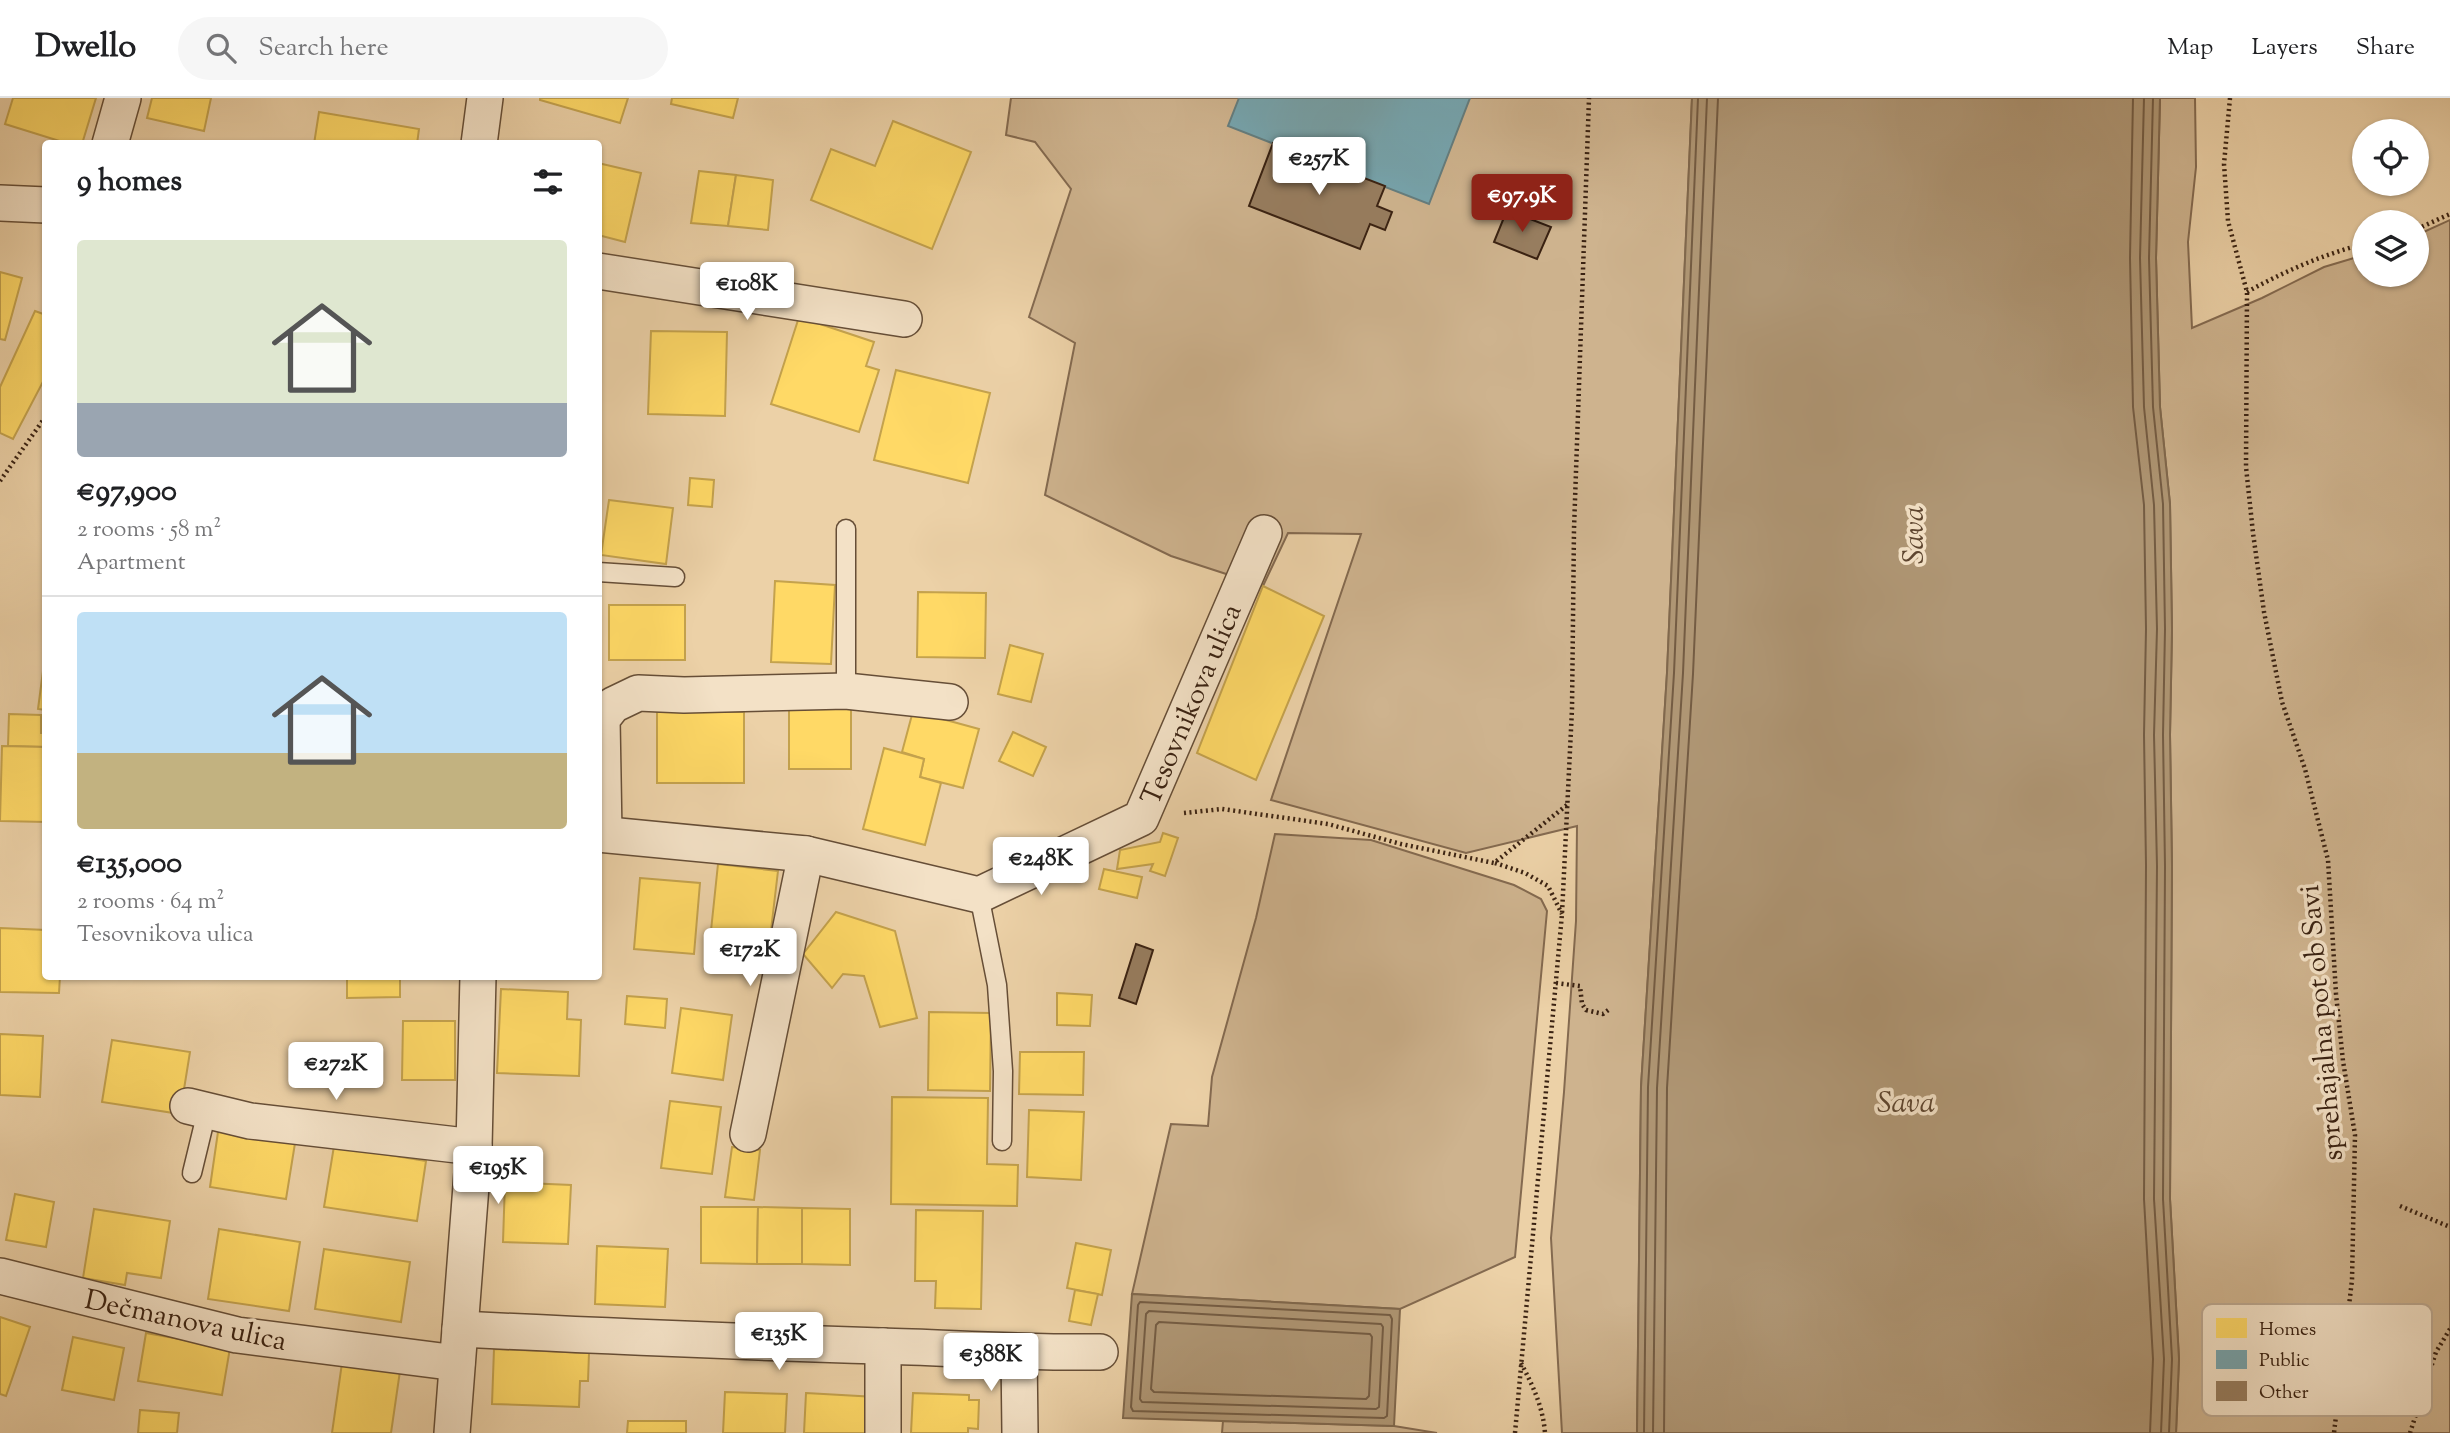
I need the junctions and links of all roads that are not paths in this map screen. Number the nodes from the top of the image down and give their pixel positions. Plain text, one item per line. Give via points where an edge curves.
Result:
1 (123, 98) edge
2 (485, 98) edge
3 (111, 140) edge
4 (480, 140) edge
5 (0, 203) edge
6 (42, 205) edge
7 (602, 272) edge
8 (904, 319) dead end
9 (846, 529) dead end
10 (1264, 533) dead end
11 (602, 572) edge
12 (675, 577) dead end
13 (846, 691) junction
14 (950, 702) dead end
15 (602, 719) edge
16 (602, 834) edge
17 (806, 854) junction
18 (979, 895) junction
19 (478, 980) edge
20 (198, 1108) joint
21 (748, 1134) dead end
22 (1002, 1141) dead end
23 (474, 1147) junction
24 (192, 1173) dead end
25 (0, 1276) edge
26 (460, 1329) junction
27 (883, 1346) junction
28 (1100, 1352) dead end
29 (1019, 1353) junction
30 (457, 1363) junction
31 (452, 1433) edge
32 (883, 1433) edge
33 (1020, 1433) edge

1 - 3 street
2 - 4 street
5 - 6 street
7 - 8 street
9 - 13 lane
10 - 18 street, Tesovnikova ulica via 1141,818
11 - 12 lane
13 - 14 street
13 - 15 street via 638,694 613,705
16 - 17 street
17 - 18 street
17 - 21 street
18 - 22 lane via 997,985
19 - 23 street
20 - 23 street via 250,1121
20 - 24 lane
23 - 26 street
25 - 30 street, Dečmanova ulica via 237,1335
26 - 27 street
26 - 30 street
27 - 29 street
27 - 32 street
28 - 29 street
29 - 33 street
30 - 31 street

